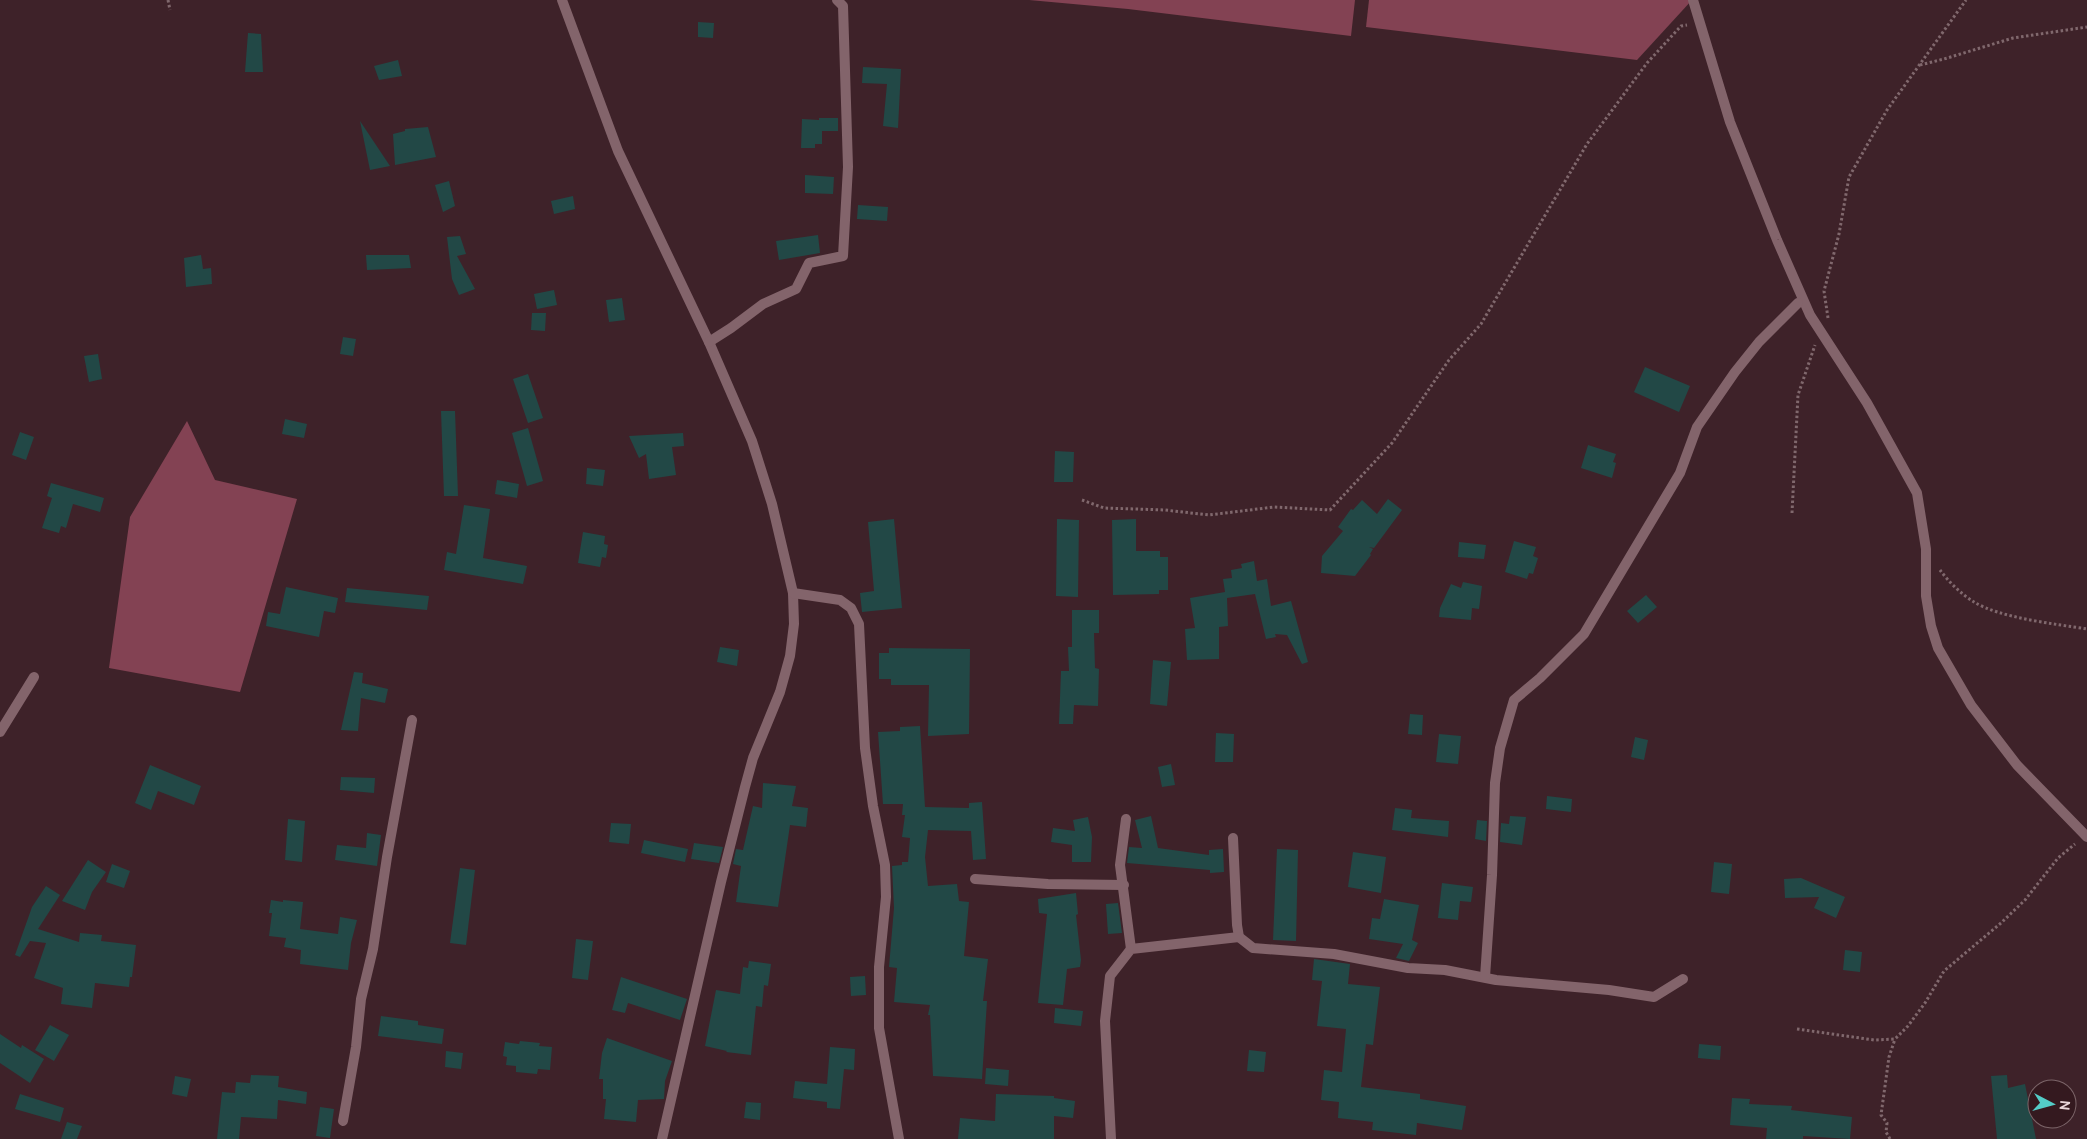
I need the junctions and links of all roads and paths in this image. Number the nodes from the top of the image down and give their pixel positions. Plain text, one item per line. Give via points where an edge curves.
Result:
1 (168, 0) edge
2 (562, 0) edge
3 (837, 0) edge
4 (1693, 0) edge
5 (1966, 0) edge
6 (170, 10) dead end
7 (1700, 22) junction
8 (2087, 27) edge
9 (1920, 65) junction
10 (1798, 303) dead end
11 (1825, 327) junction
12 (709, 342) junction
13 (1082, 500) dead end
14 (1792, 513) dead end
15 (1926, 551) junction
16 (793, 593) junction
17 (2087, 629) edge
18 (34, 676) dead end
19 (412, 720) dead end
20 (0, 732) edge
21 (1126, 819) dead end
22 (2086, 837) edge
23 (1233, 838) dead end
24 (975, 879) dead end
25 (1124, 885) junction
26 (1239, 936) junction
27 (1131, 949) junction
28 (1485, 977) junction
29 (1683, 979) dead end
30 (1797, 1029) dead end
31 (1895, 1038) junction
32 (343, 1121) dead end
33 (662, 1139) edge
34 (899, 1139) edge
35 (1111, 1139) edge
36 (1890, 1139) edge

1 - 6 path
2 - 12 street via 618,151
3 - 12 street via 843,6 848,167 843,256 809,263 796,289 763,304
4 - 7 street
5 - 9 path
7 - 11 street via 1733,131 1777,240 1810,315
7 - 13 path via 1681,26 1615,104 1587,144 1480,324 1449,360 1392,443 1330,510 1274,507 1209,515 1104,508
8 - 9 path via 2013,38
9 - 11 path via 1887,110 1849,177 1824,291
10 - 28 street via 1759,342 1697,427 1680,473 1584,634 1514,700 1500,748 1495,783
11 - 14 path via 1798,395
11 - 15 street via 1917,493
12 - 16 street via 752,441 772,504
15 - 17 path via 1945,577 1973,602 1990,610
15 - 22 street via 1926,596 1931,626 1950,672 1970,705 2017,764
16 - 33 street via 790,656 745,787
16 - 34 street via 840,600 850,608 859,624 865,748 885,865 886,896 879,966 880,1028
18 - 20 street
19 - 32 street via 373,949 361,999
21 - 25 street via 1120,865
22 - 31 path via 2058,858 2025,900 2001,923 1944,971 1914,1018
23 - 26 street
24 - 25 street
25 - 27 street
26 - 27 street
26 - 28 street via 1253,948 1334,954 1408,968
27 - 35 street via 1110,976 1105,1021
28 - 29 street via 1654,997
30 - 31 path via 1874,1040
31 - 36 path via 1881,1115

